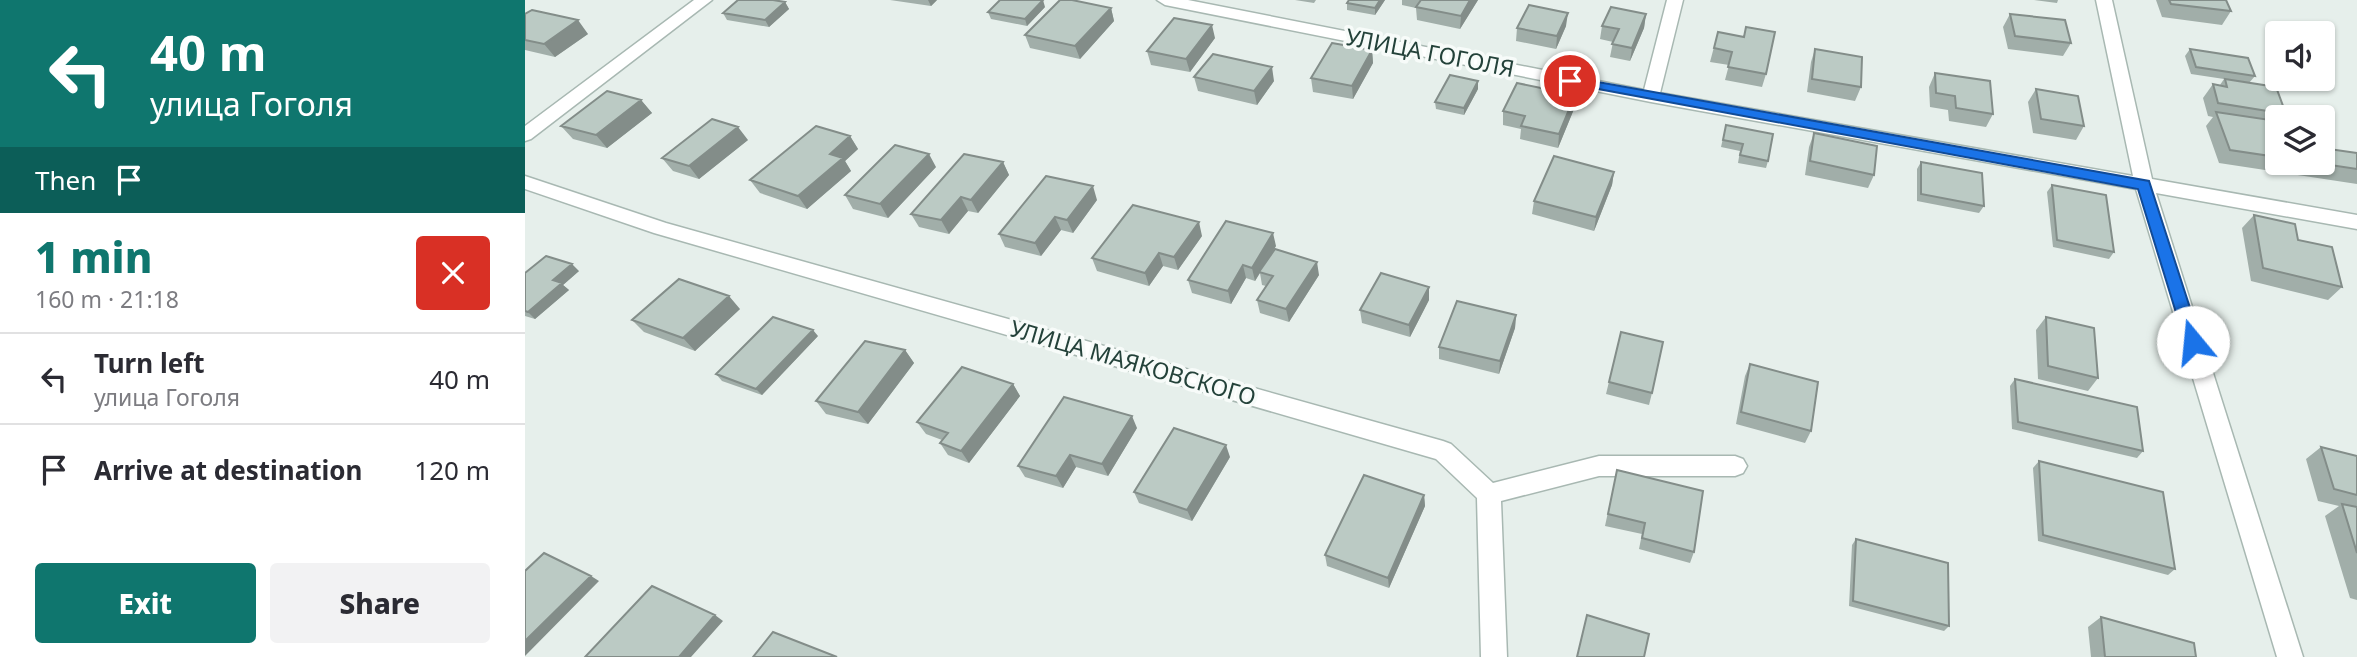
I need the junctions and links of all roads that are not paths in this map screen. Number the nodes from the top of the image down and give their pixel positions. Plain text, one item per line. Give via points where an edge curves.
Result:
1 (703, 0) edge
2 (1165, 0) edge
3 (1675, 0) edge
4 (2104, 0) edge
5 (1651, 97) junction
6 (525, 135) edge
7 (525, 182) edge
8 (2144, 185) junction
9 (2357, 222) edge
10 (1735, 466) dead end
11 (1489, 494) junction
12 (1493, 657) edge
13 (2290, 657) edge

1 - 6 street
2 - 5 street, УЛИЦА ГОГОЛЯ
3 - 5 street
4 - 8 street
5 - 8 street, УЛИЦА ГОГОЛЯ
7 - 11 street, УЛИЦА МАЯКОВСКОГО via 661,228 1443,451
8 - 9 street, УЛИЦА ГОГОЛЯ
8 - 13 street
10 - 11 street via 1599,466
11 - 12 street

